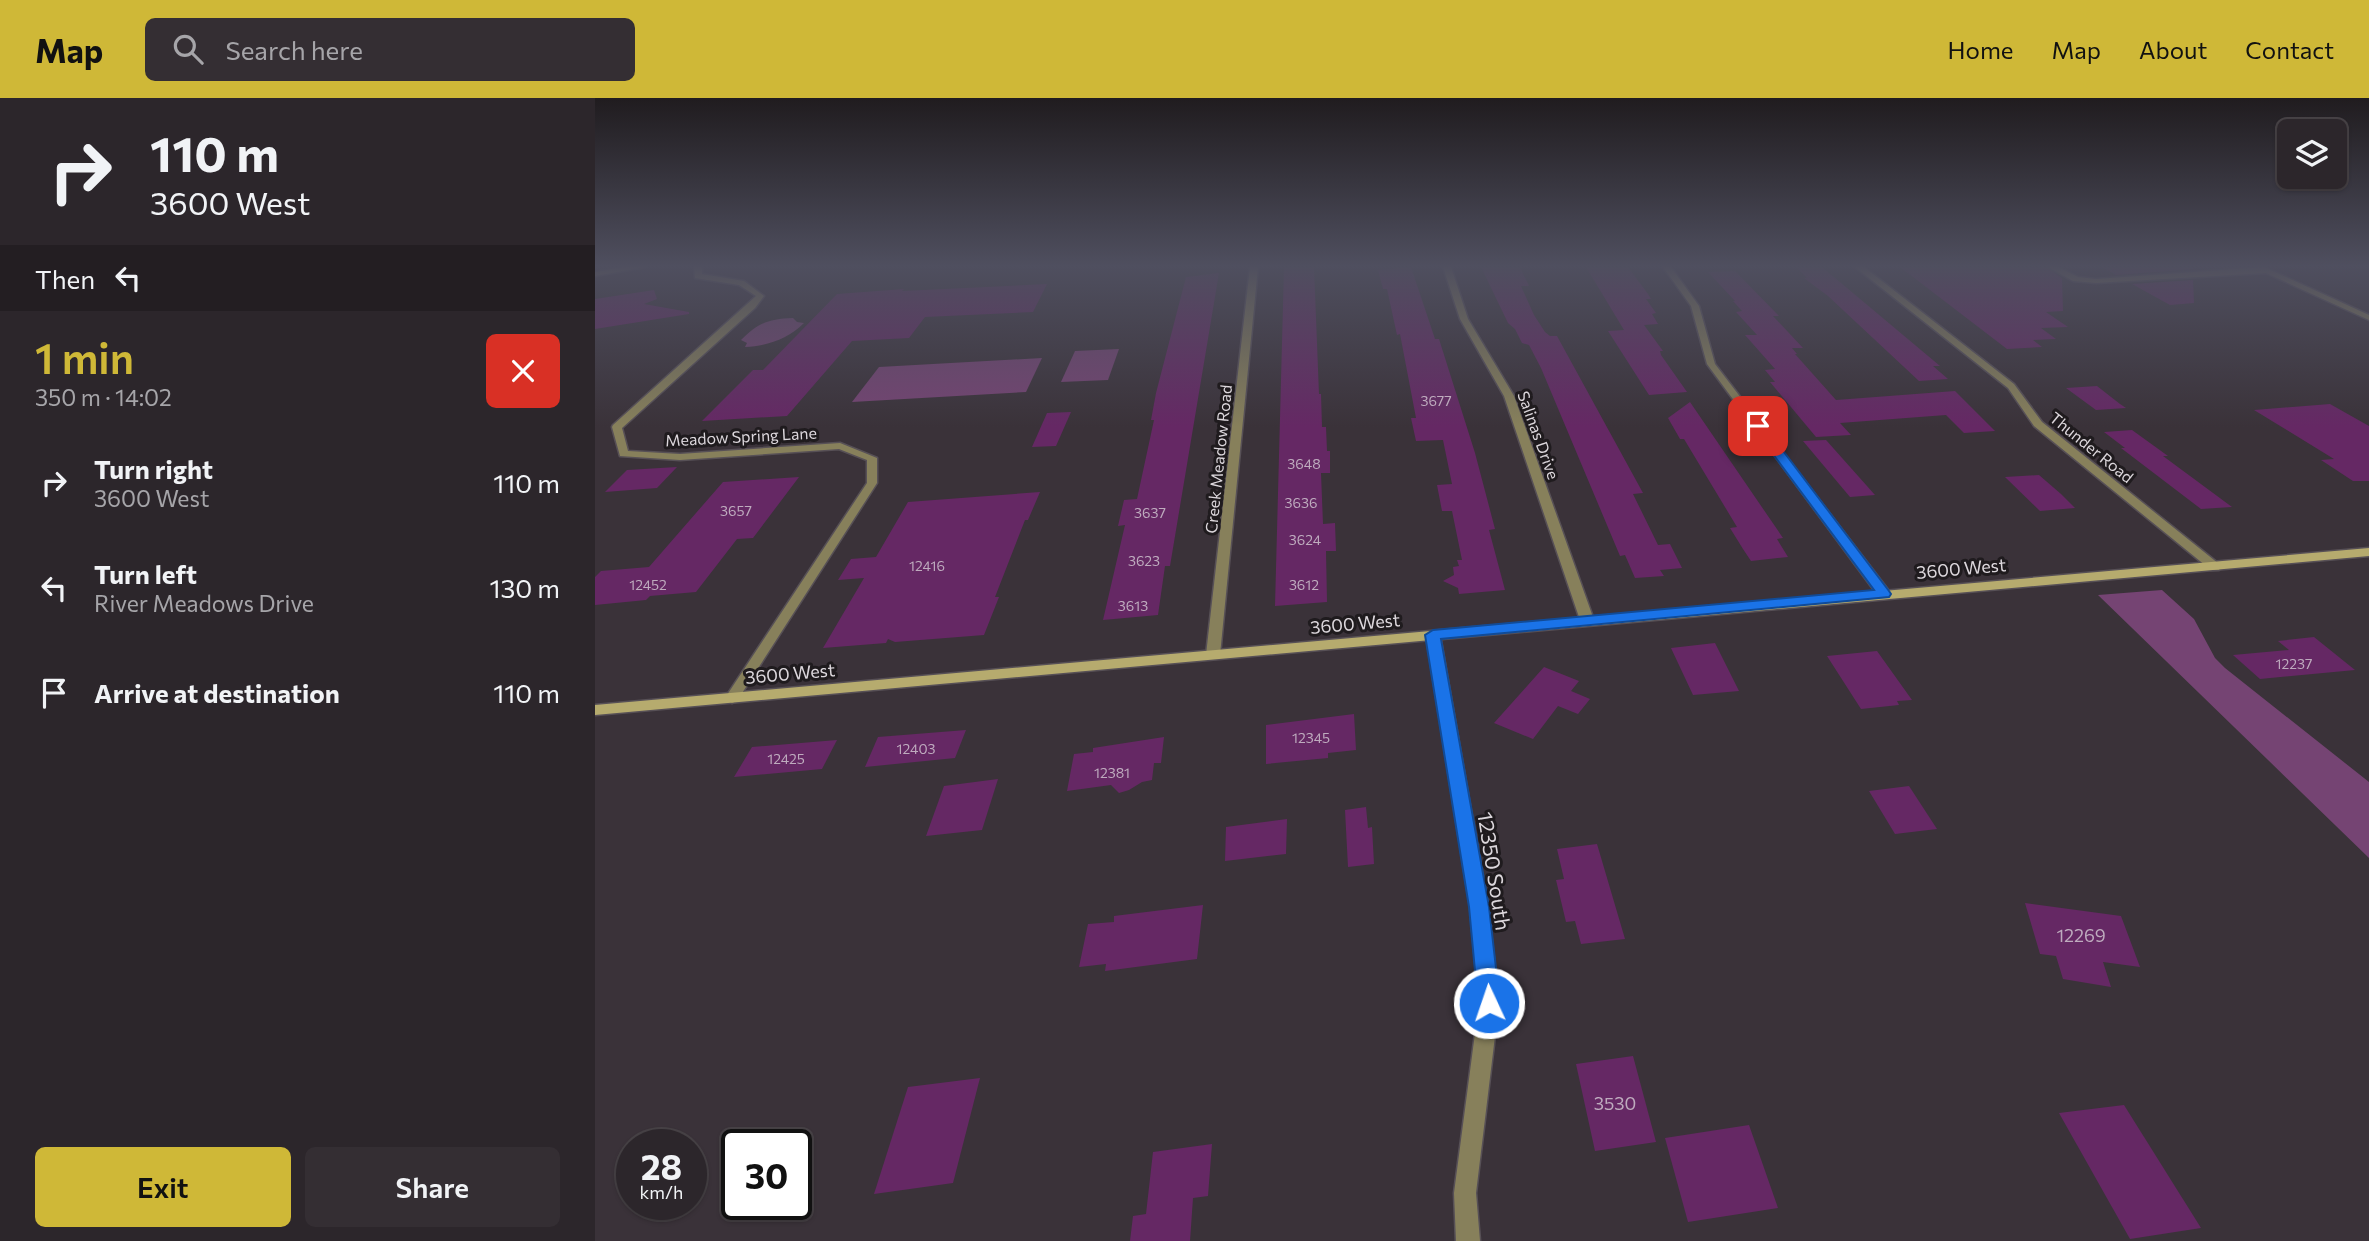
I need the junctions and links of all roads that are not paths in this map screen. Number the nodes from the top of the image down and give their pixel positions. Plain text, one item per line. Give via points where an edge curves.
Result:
1 (736, 320) edge
2 (1248, 320) edge
3 (1465, 320) edge
4 (1700, 320) edge
5 (1927, 320) edge
6 (2369, 552) edge
7 (2215, 567) junction
8 (1884, 594) junction
9 (1587, 621) junction
10 (1433, 635) junction
11 (1213, 655) junction
12 (731, 698) junction
13 (595, 710) edge
14 (1468, 1241) edge

1 - 12 street, Meadow Spring Lane via 617,427 624,454 680,457 840,446 872,458 872,483
2 - 11 street, Creek Meadow Road
3 - 9 street, Salinas Drive via 1509,396
4 - 8 street via 1711,364
5 - 7 street, Thunder Road via 2011,386 2038,424
6 - 7 main road, 3600 West
7 - 8 main road, 3600 West
8 - 9 main road, 3600 West
9 - 10 main road, 3600 West
10 - 11 main road, 3600 West
10 - 14 street, 12350 South via 1479,907 1488,992 1465,1193
11 - 12 main road, 3600 West
12 - 13 main road, 3600 West

